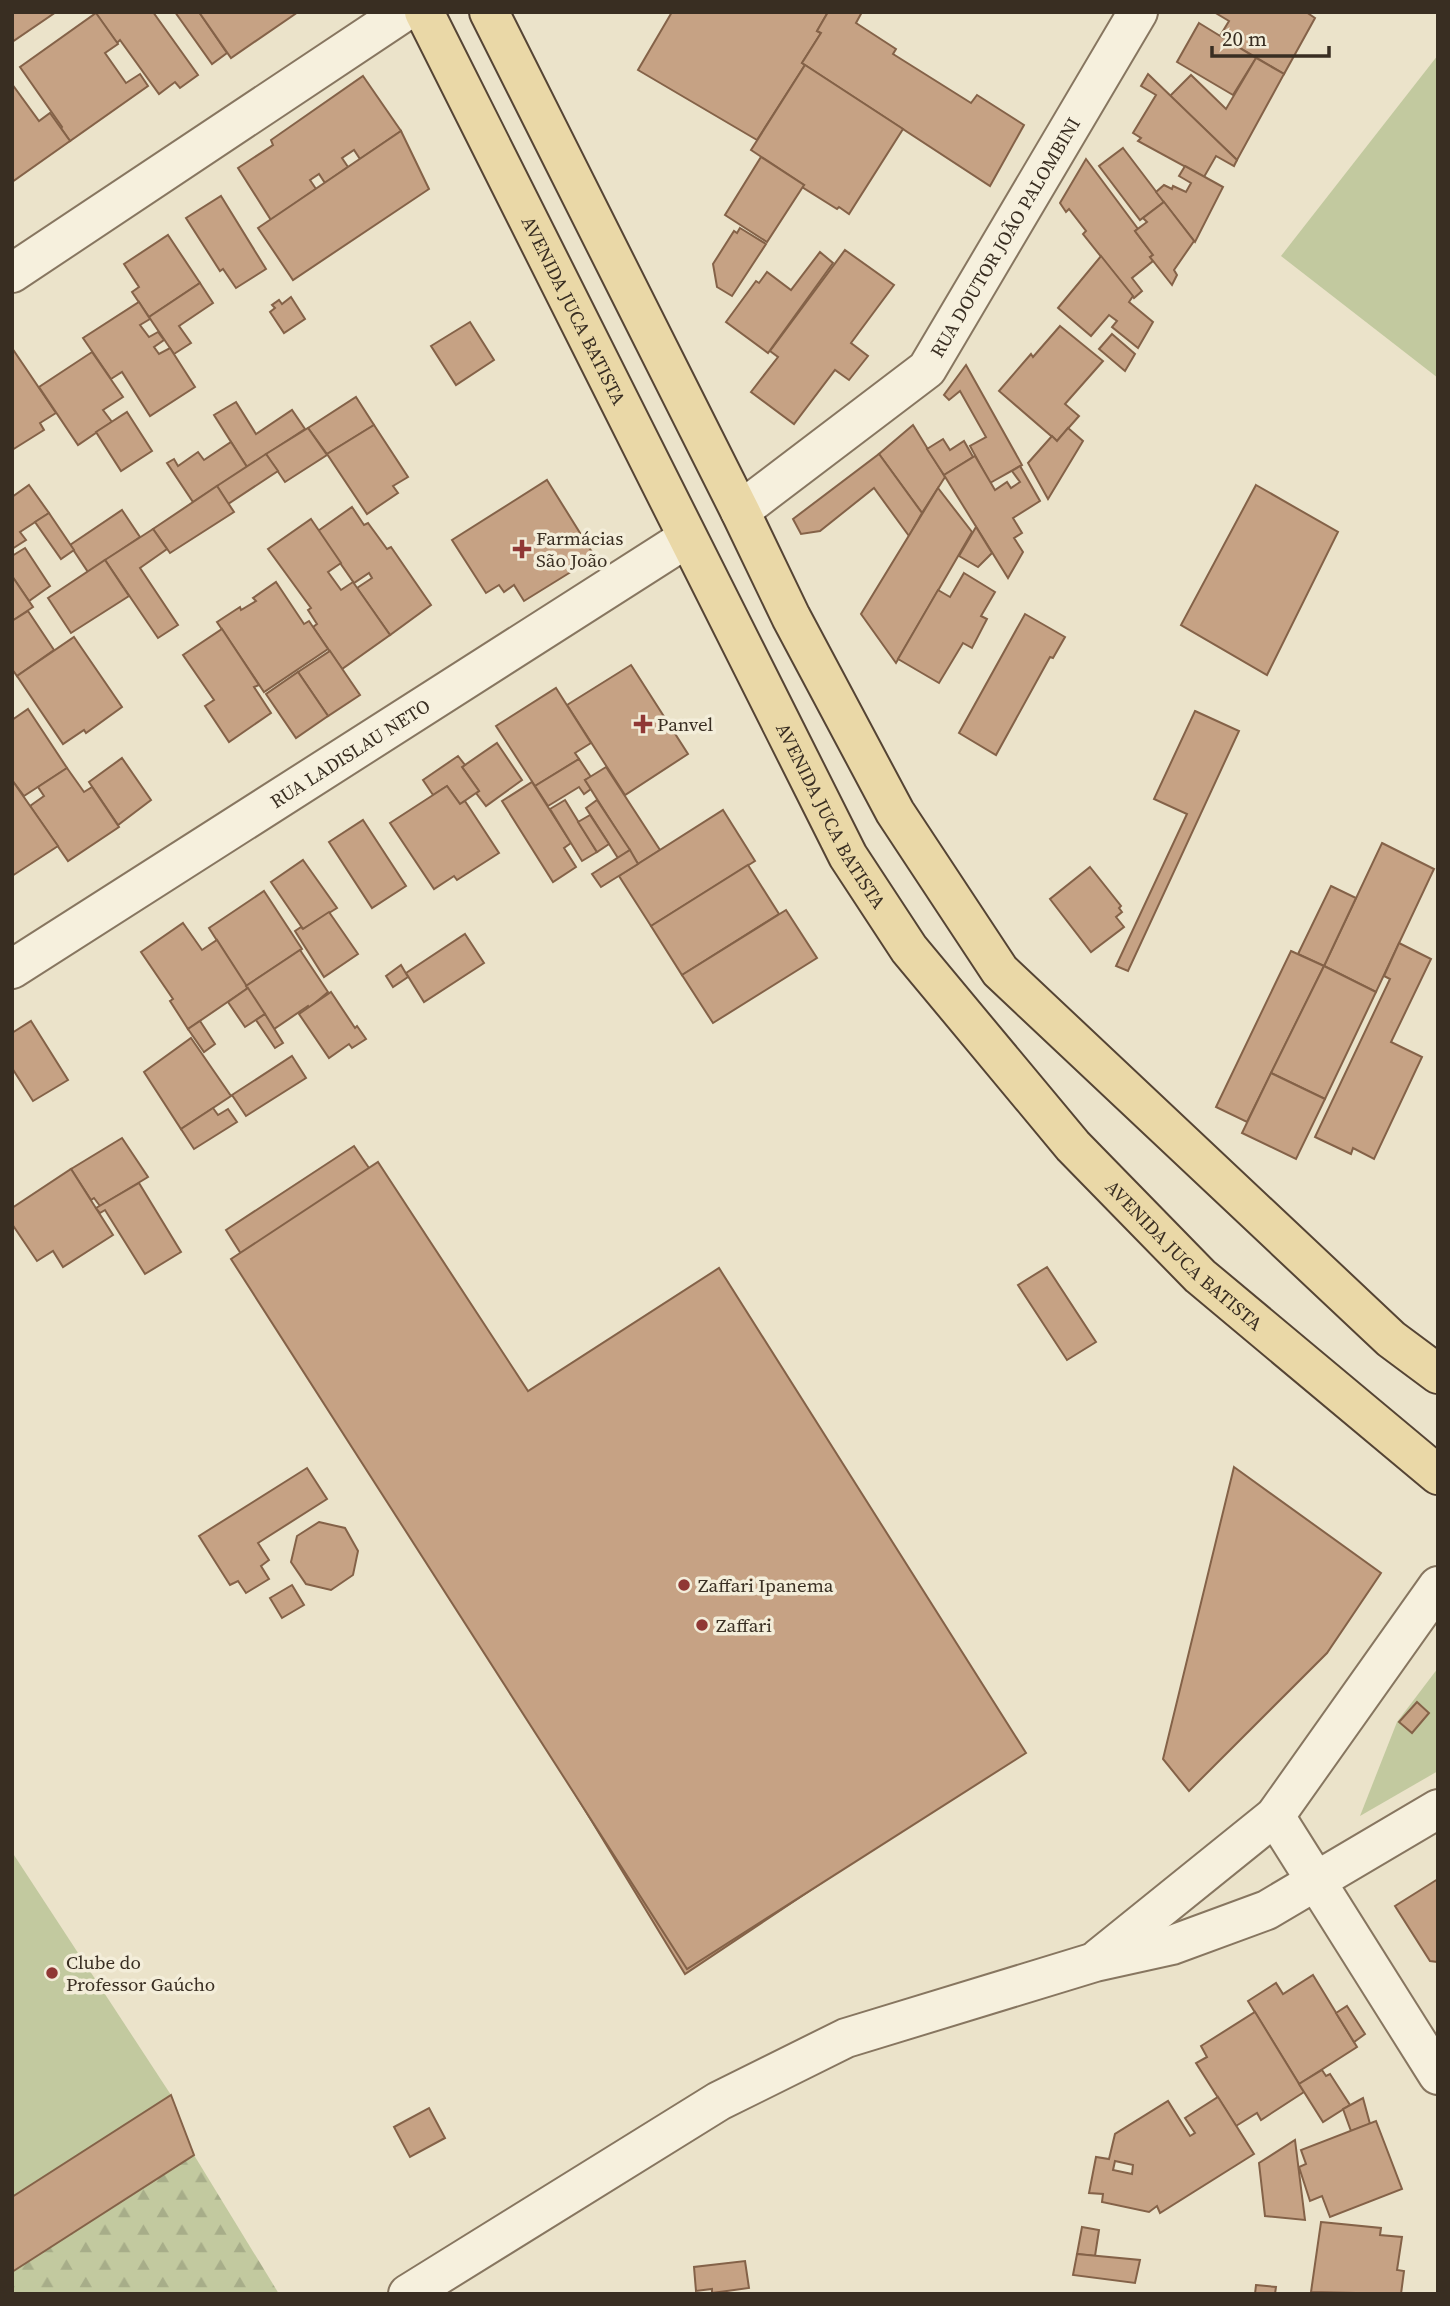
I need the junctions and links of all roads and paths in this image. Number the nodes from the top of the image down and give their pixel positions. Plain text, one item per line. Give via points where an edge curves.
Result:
1 (404, 12) edge
2 (424, 12) edge
3 (489, 12) edge
4 (1138, 12) edge
5 (12, 273) edge
6 (740, 511) junction
7 (687, 538) junction
8 (12, 969) edge
9 (1438, 1374) edge
10 (1438, 1475) edge
11 (1438, 1587) edge
12 (1438, 1809) edge
13 (1275, 1816) junction
14 (1317, 1880) junction
15 (1095, 1962) junction
16 (1438, 2075) edge
17 (408, 2294) edge

1 - 5 street
2 - 7 main road, AVENIDA JUCA BATISTA
3 - 6 main road
4 - 6 street, RUA DOUTOR JOÃO PALOMBINI via 927,369
6 - 9 main road via 895,812 1000,971 1391,1339
7 - 8 street, RUA LADISLAU NETO
7 - 10 main road, AVENIDA JUCA BATISTA via 848,856 909,949 1073,1146 1200,1276
11 - 13 street
12 - 14 street
13 - 14 street
13 - 15 street
14 - 15 street via 1266,1910 1172,1945
14 - 16 street
15 - 17 street via 846,2038 719,2101

